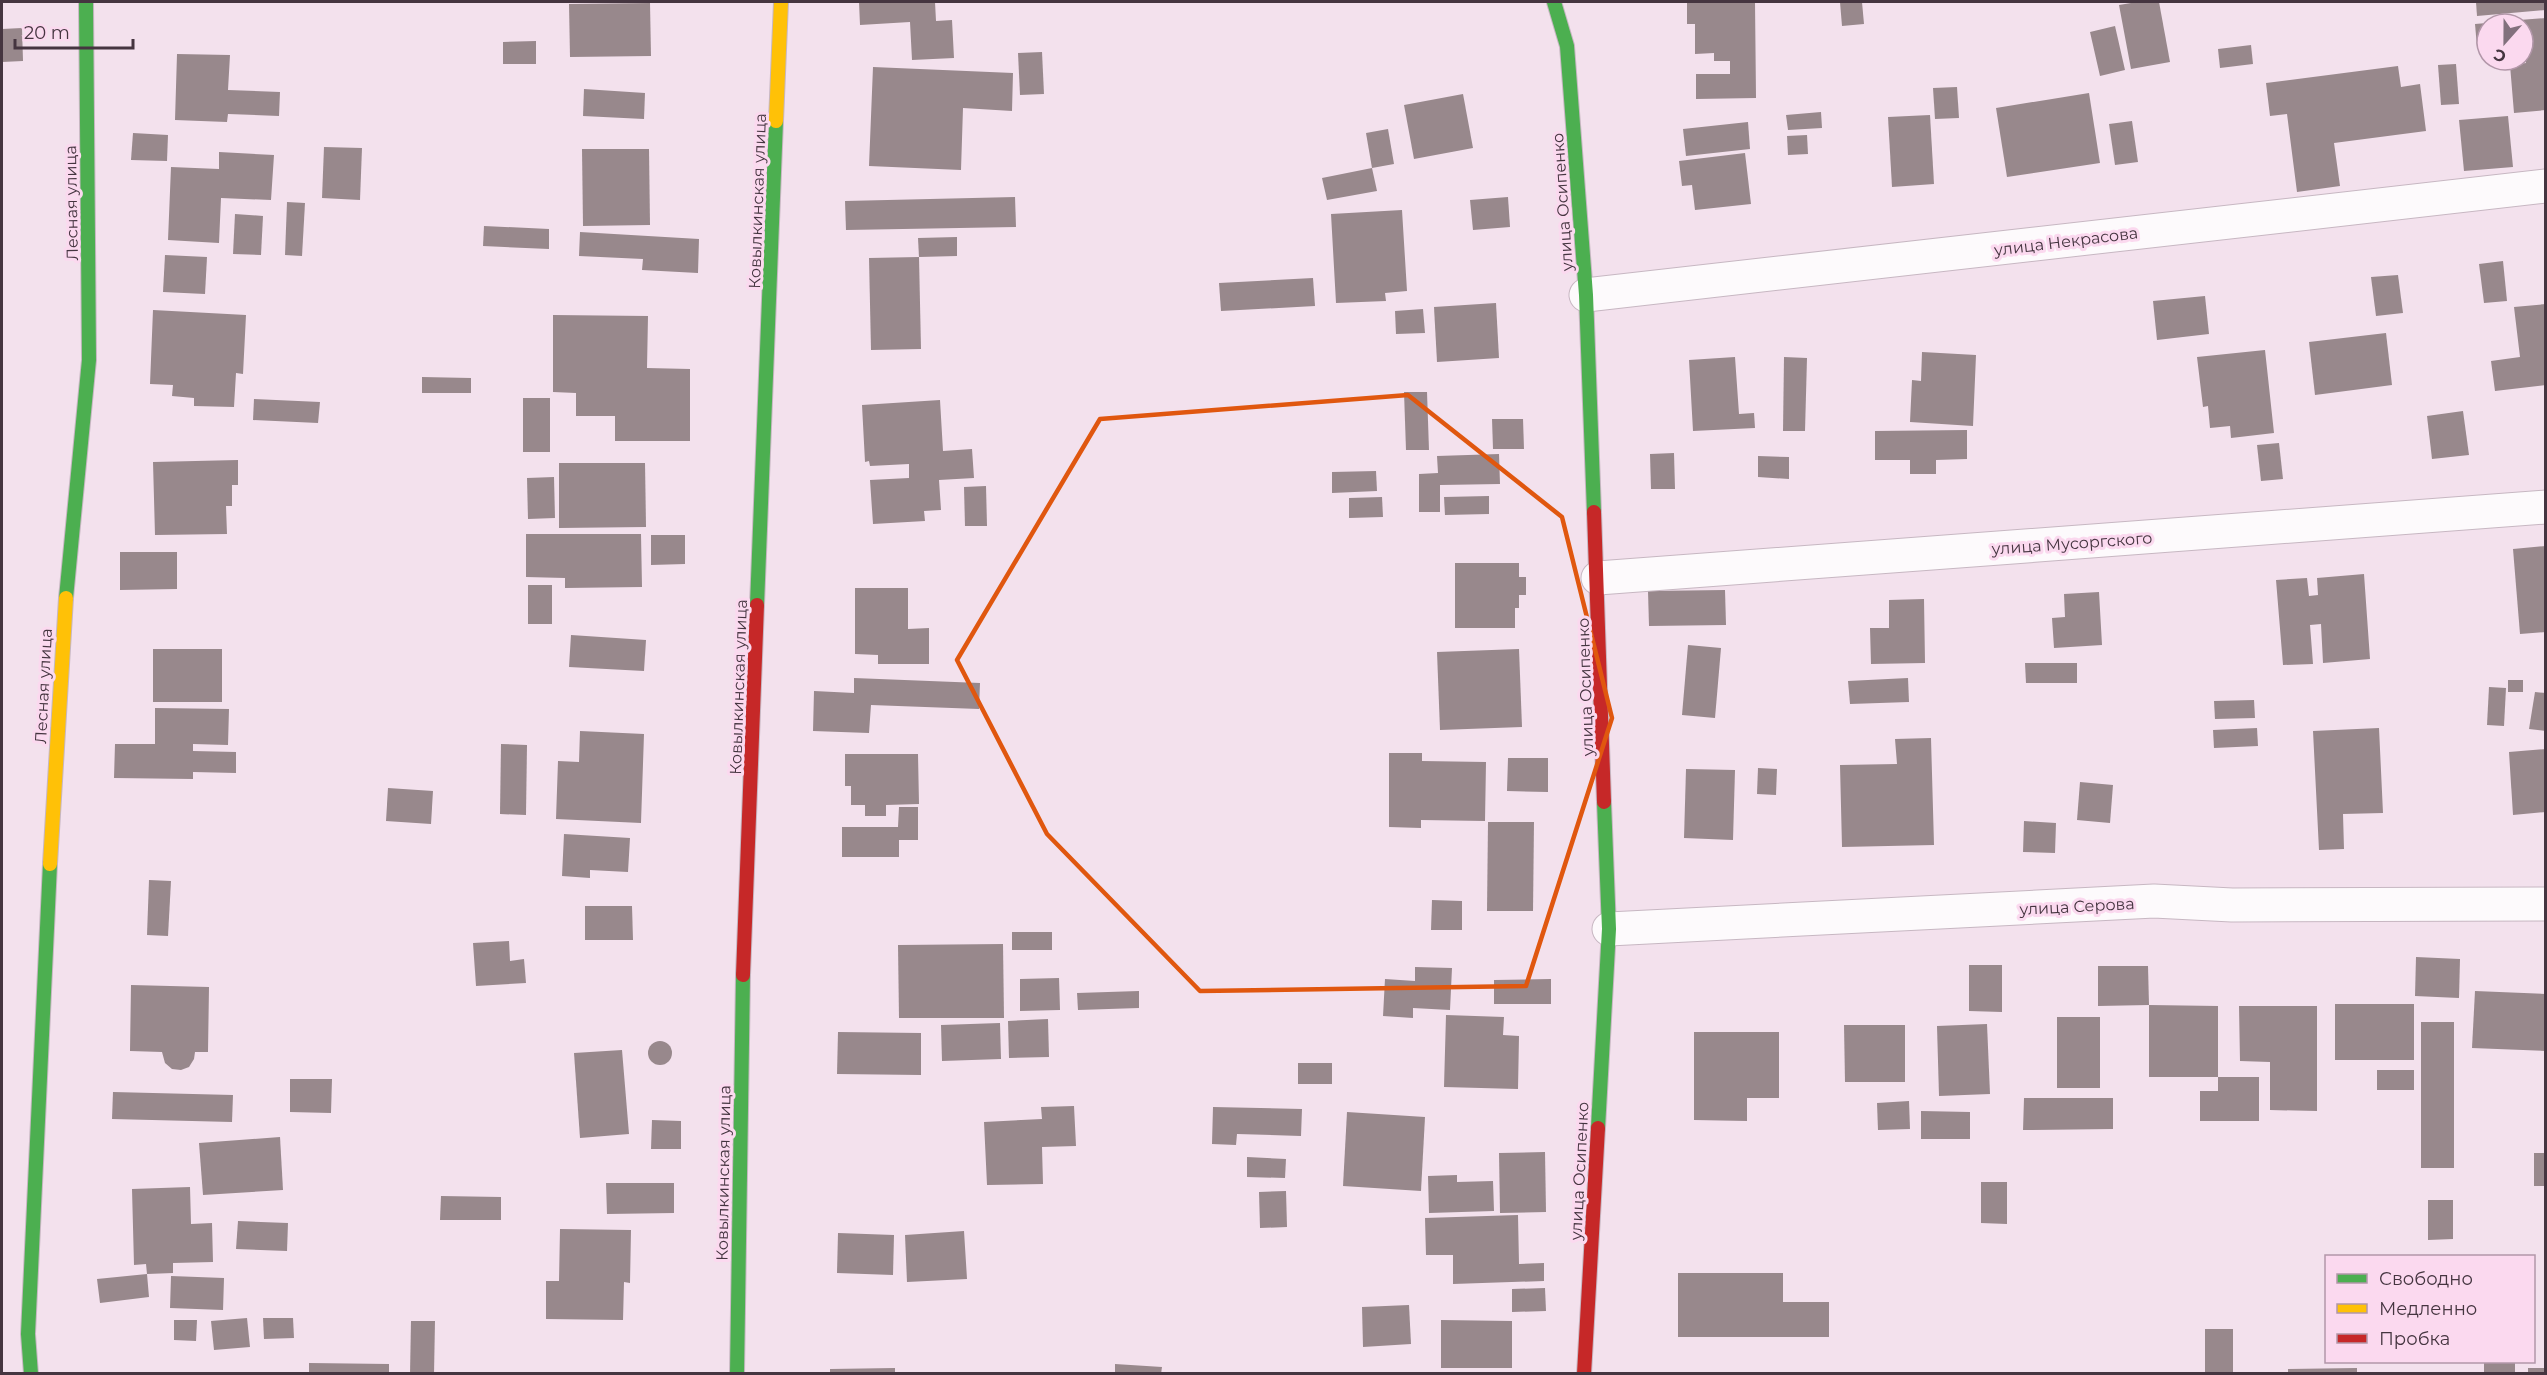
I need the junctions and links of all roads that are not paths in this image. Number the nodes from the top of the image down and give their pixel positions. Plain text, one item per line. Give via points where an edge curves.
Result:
1 (86, 2) edge
2 (781, 2) edge
3 (1554, 2) edge
4 (2546, 186) edge
5 (1586, 296) junction
6 (2546, 507) edge
7 (1598, 578) junction
8 (2546, 904) edge
9 (1609, 929) junction
10 (31, 1374) edge
11 (737, 1374) edge
12 (1584, 1374) edge

1 - 10 street, Лесная улица via 89,360 61,653 28,1334
2 - 11 street, Ковылкинская улица via 742,994
3 - 5 street, улица Осипенко via 1567,46
4 - 5 street, улица Некрасова
5 - 7 street, улица Осипенко
6 - 7 street, улица Мусоргского
7 - 9 street, улица Осипенко
8 - 9 street, улица Серова via 2154,901
9 - 12 street, улица Осипенко

